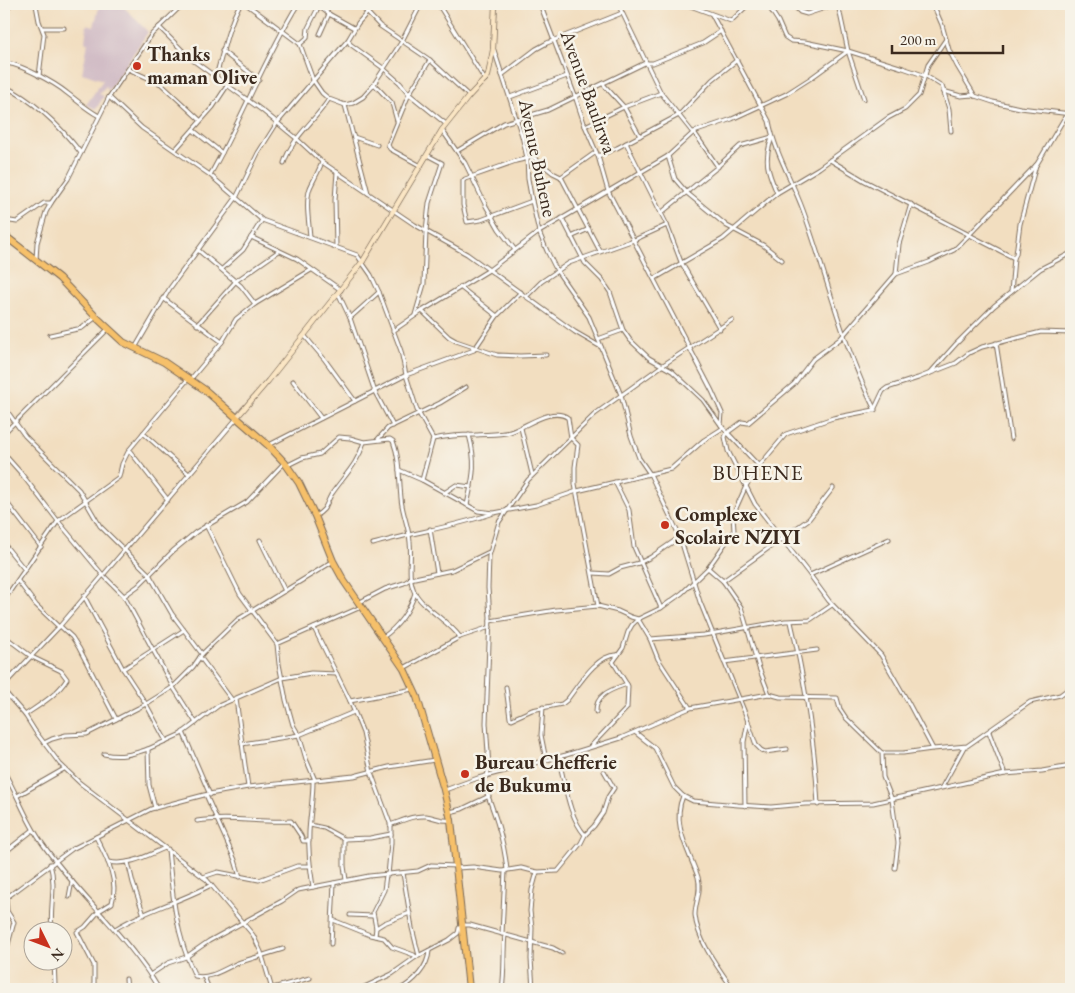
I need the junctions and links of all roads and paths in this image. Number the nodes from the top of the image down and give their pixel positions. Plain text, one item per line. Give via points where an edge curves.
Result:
1 (11, 4) edge
2 (36, 4) edge
3 (183, 4) edge
4 (240, 4) edge
5 (246, 4) edge
6 (298, 4) edge
7 (317, 4) edge
8 (359, 4) edge
9 (375, 4) edge
10 (421, 4) edge
11 (438, 4) edge
12 (495, 4) edge
13 (540, 4) edge
14 (618, 4) edge
15 (685, 4) edge
16 (749, 4) edge
17 (767, 4) edge
18 (792, 4) edge
19 (866, 4) edge
20 (933, 4) edge
21 (838, 5) edge
22 (365, 12) junction
23 (4, 13) edge
24 (622, 13) junction
25 (329, 14) junction
26 (712, 14) junction
27 (159, 27) junction
28 (42, 28) junction
29 (64, 28) dead end
30 (354, 28) junction
31 (282, 30) junction
32 (721, 31) junction
33 (320, 34) dead end
34 (946, 39) junction
35 (348, 40) junction
36 (402, 40) junction
37 (555, 40) junction
38 (300, 44) junction
39 (493, 50) junction
40 (222, 51) junction
41 (848, 51) junction
42 (430, 60) junction
43 (737, 60) junction
44 (4, 63) edge
45 (646, 64) junction
46 (384, 68) junction
47 (128, 69) junction
48 (502, 75) junction
49 (39, 76) junction
50 (216, 76) junction
51 (567, 76) junction
52 (926, 76) junction
53 (259, 80) junction
54 (313, 80) junction
55 (485, 81) junction
56 (603, 83) junction
57 (374, 84) junction
58 (4, 86) edge
59 (227, 86) junction
60 (943, 91) junction
61 (661, 93) junction
62 (409, 94) junction
63 (469, 96) junction
64 (575, 96) junction
65 (976, 96) junction
66 (109, 97) junction
67 (510, 97) junction
68 (329, 99) junction
69 (864, 99) dead end
70 (248, 101) junction
71 (345, 105) junction
72 (761, 106) junction
73 (624, 107) junction
74 (1071, 107) edge
75 (679, 114) junction
76 (1069, 114) edge
77 (99, 116) junction
78 (518, 119) junction
79 (200, 120) junction
80 (397, 122) junction
81 (277, 123) junction
82 (446, 124) junction
83 (585, 126) junction
84 (193, 130) junction
85 (442, 130) junction
86 (951, 131) dead end
87 (694, 133) junction
88 (353, 136) junction
89 (640, 136) junction
90 (296, 138) junction
91 (772, 138) junction
92 (626, 143) junction
93 (377, 144) dead end
94 (175, 150) junction
95 (457, 151) junction
96 (81, 153) junction
97 (222, 153) junction
98 (597, 154) junction
99 (427, 155) junction
100 (668, 156) junction
101 (527, 158) junction
102 (830, 160) junction
103 (322, 162) junction
104 (284, 163) dead end
105 (1037, 164) junction
106 (420, 166) junction
107 (718, 167) junction
108 (337, 171) junction
109 (640, 172) junction
110 (210, 175) junction
111 (472, 176) junction
112 (561, 177) junction
113 (792, 184) junction
114 (608, 191) junction
115 (368, 193) junction
116 (686, 193) junction
117 (777, 193) junction
118 (236, 198) junction
119 (51, 202) junction
120 (532, 202) junction
121 (911, 204) junction
122 (579, 208) junction
123 (392, 210) junction
124 (661, 213) junction
125 (492, 216) junction
126 (562, 218) junction
127 (4, 220) edge
128 (262, 220) junction
129 (667, 224) junction
130 (589, 229) junction
131 (734, 230) junction
132 (426, 231) junction
133 (539, 232) junction
134 (4, 235) edge
135 (970, 235) junction
136 (251, 237) junction
137 (310, 237) junction
138 (571, 237) junction
139 (634, 240) junction
140 (336, 247) junction
141 (198, 250) junction
142 (514, 250) junction
143 (279, 251) junction
144 (600, 251) junction
145 (1071, 253) edge
146 (582, 258) junction
147 (1014, 258) junction
148 (782, 260) dead end
149 (36, 261) junction
150 (363, 261) junction
151 (681, 262) junction
152 (222, 269) junction
153 (311, 270) junction
154 (489, 270) junction
155 (557, 271) junction
156 (896, 274) junction
157 (654, 279) junction
158 (236, 281) junction
159 (460, 287) junction
160 (340, 291) junction
161 (379, 292) junction
162 (521, 292) junction
163 (1012, 292) junction
164 (527, 296) junction
165 (163, 298) junction
166 (255, 304) junction
167 (422, 311) junction
168 (415, 316) junction
169 (497, 316) junction
170 (96, 317) junction
171 (350, 318) junction
172 (732, 320) dead end
173 (197, 324) junction
174 (720, 329) junction
175 (108, 330) junction
176 (623, 330) junction
177 (393, 331) junction
178 (1071, 333) edge
179 (50, 335) dead end
180 (304, 335) junction
181 (844, 335) junction
182 (598, 339) junction
183 (222, 342) junction
184 (996, 343) junction
185 (478, 347) junction
186 (134, 348) junction
187 (602, 348) junction
188 (690, 349) junction
189 (546, 355) dead end
190 (663, 365) junction
191 (929, 374) junction
192 (406, 375) junction
193 (190, 379) junction
194 (293, 380) dead end
195 (466, 387) dead end
196 (375, 392) junction
197 (621, 395) junction
198 (355, 401) junction
199 (4, 407) edge
200 (875, 410) junction
201 (419, 414) junction
202 (237, 417) junction
203 (321, 418) junction
204 (15, 421) junction
205 (393, 426) junction
206 (722, 427) junction
207 (521, 428) junction
208 (4, 433) edge
209 (143, 433) junction
210 (727, 433) junction
211 (469, 435) junction
212 (571, 438) junction
213 (433, 439) junction
214 (1011, 439) dead end
215 (378, 440) junction
216 (364, 442) junction
217 (269, 446) junction
218 (129, 450) junction
219 (4, 454) edge
220 (286, 464) junction
221 (759, 466) junction
222 (399, 470) junction
223 (189, 474) junction
224 (532, 474) junction
225 (650, 474) junction
226 (422, 480) junction
227 (615, 482) junction
228 (471, 486) junction
229 (746, 486) junction
230 (833, 488) dead end
231 (577, 491) junction
232 (444, 493) junction
233 (4, 499) edge
234 (168, 500) junction
235 (86, 501) junction
236 (467, 506) junction
237 (506, 510) junction
238 (494, 513) junction
239 (315, 516) junction
240 (58, 522) junction
241 (206, 525) junction
242 (430, 530) junction
243 (409, 534) junction
244 (680, 537) junction
245 (781, 539) junction
246 (889, 539) dead end
247 (260, 540) dead end
248 (4, 544) edge
249 (373, 544) dead end
250 (41, 547) junction
251 (124, 550) junction
252 (489, 552) junction
253 (333, 561) junction
254 (639, 563) junction
255 (708, 568) junction
256 (25, 570) junction
257 (437, 573) junction
258 (593, 573) junction
259 (102, 574) junction
260 (149, 574) junction
261 (810, 574) junction
262 (410, 579) junction
263 (18, 581) junction
264 (723, 581) junction
265 (694, 582) junction
266 (285, 591) junction
267 (415, 592) junction
268 (84, 596) junction
269 (124, 596) junction
270 (4, 599) edge
271 (360, 605) junction
272 (832, 605) junction
273 (598, 606) junction
274 (661, 608) junction
275 (253, 610) junction
276 (638, 619) junction
277 (490, 622) junction
278 (791, 622) junction
279 (59, 627) junction
280 (490, 627) junction
281 (314, 628) junction
282 (747, 628) junction
283 (184, 630) junction
284 (713, 634) junction
285 (4, 636) edge
286 (383, 637) junction
287 (460, 637) junction
288 (650, 639) junction
289 (277, 644) junction
290 (153, 650) junction
291 (817, 650) dead end
292 (798, 652) junction
293 (618, 655) junction
294 (201, 656) junction
295 (32, 657) junction
296 (756, 657) junction
297 (724, 662) junction
298 (123, 669) junction
299 (404, 669) junction
300 (337, 674) junction
301 (282, 678) junction
302 (627, 684) junction
303 (4, 685) edge
304 (174, 686) junction
305 (506, 687) dead end
306 (1071, 687) edge
307 (414, 688) junction
308 (4, 691) edge
309 (769, 694) junction
310 (805, 696) junction
311 (739, 698) junction
312 (234, 699) junction
313 (350, 701) junction
314 (146, 704) junction
315 (543, 707) junction
316 (690, 708) junction
317 (354, 712) junction
318 (596, 712) dead end
319 (25, 715) junction
320 (116, 719) junction
321 (748, 720) junction
322 (196, 723) junction
323 (183, 732) junction
324 (636, 732) junction
325 (988, 732) junction
326 (299, 734) junction
327 (166, 741) junction
328 (44, 744) junction
329 (242, 744) junction
330 (590, 747) junction
331 (964, 747) junction
332 (148, 749) junction
333 (787, 749) dead end
334 (933, 749) junction
335 (882, 753) junction
336 (104, 754) dead end
337 (558, 757) junction
338 (436, 760) junction
339 (546, 760) junction
340 (1071, 766) edge
341 (64, 769) junction
342 (604, 771) dead end
343 (4, 772) edge
344 (371, 772) junction
345 (1004, 774) junction
346 (487, 776) junction
347 (480, 778) junction
348 (314, 781) junction
349 (248, 787) junction
350 (942, 788) junction
351 (444, 790) junction
352 (208, 795) junction
353 (17, 796) junction
354 (489, 796) junction
355 (683, 796) junction
356 (892, 800) junction
357 (818, 805) junction
358 (744, 806) junction
359 (155, 808) junction
360 (449, 812) junction
361 (217, 818) junction
362 (129, 820) junction
363 (451, 820) junction
364 (197, 821) dead end
365 (310, 825) junction
366 (390, 825) junction
367 (33, 830) junction
368 (391, 834) junction
369 (585, 835) junction
370 (96, 837) junction
371 (344, 839) junction
372 (309, 841) junction
373 (167, 849) junction
374 (4, 853) edge
375 (55, 861) junction
376 (108, 862) junction
377 (128, 862) junction
378 (50, 864) junction
379 (310, 866) junction
380 (456, 867) junction
381 (895, 868) dead end
382 (506, 870) junction
383 (537, 872) junction
384 (404, 873) junction
385 (387, 875) junction
386 (203, 876) junction
387 (240, 877) junction
388 (72, 880) junction
389 (346, 880) junction
390 (334, 883) junction
391 (211, 885) junction
392 (313, 887) junction
393 (5, 897) edge
394 (69, 897) dead end
395 (174, 903) junction
396 (99, 911) junction
397 (410, 913) junction
398 (144, 915) junction
399 (350, 915) dead end
400 (373, 916) junction
401 (51, 920) edge
402 (333, 920) junction
403 (242, 922) junction
404 (463, 925) junction
405 (376, 928) junction
406 (115, 929) junction
407 (504, 934) junction
408 (375, 936) junction
409 (532, 943) junction
410 (331, 944) dead end
411 (283, 949) dead end
412 (429, 951) junction
413 (562, 953) dead end
414 (262, 956) junction
415 (418, 956) junction
416 (186, 957) junction
417 (4, 960) edge
418 (54, 970) edge
419 (150, 974) junction
420 (204, 977) junction
421 (310, 978) dead end
422 (126, 979) dead end
423 (55, 985) junction
424 (45, 989) edge
425 (56, 989) edge
426 (94, 989) edge
427 (127, 989) edge
428 (159, 989) edge
429 (209, 989) edge
430 (271, 989) edge
431 (360, 989) edge
432 (400, 989) edge
433 (469, 989) edge
434 (502, 989) edge
435 (533, 989) edge
436 (733, 989) edge

1 - 23 street
2 - 28 street
3 - 27 street
4 - 40 street
5 - 31 street
6 - 31 street
7 - 25 street
7 - 38 street via 307,38
8 - 22 street
9 - 22 street
10 - 36 street
11 - 55 street
12 - 39 main road
13 - 37 street, Avenue Baulirwa
14 - 24 street
15 - 26 street
16 - 26 street via 731,22
17 - 41 street via 788,41
18 - 21 street via 802,14
19 - 21 street
20 - 34 street
21 - 41 street
22 - 30 street
22 - 36 street
24 - 37 street
24 - 45 street
25 - 30 street
25 - 33 street
26 - 32 street
27 - 47 street
27 - 50 street via 191,59
28 - 29 street
28 - 49 street
30 - 35 street
31 - 38 street
31 - 53 street
32 - 43 street
32 - 45 street via 703,44
34 - 52 street via 928,66
34 - 65 street via 956,66
35 - 46 street
35 - 54 street
36 - 42 street
36 - 46 street
37 - 48 street via 536,49
37 - 51 street, Avenue Baulirwa
38 - 54 street
39 - 48 street, Avenue Buhene
39 - 55 main road
40 - 50 street
40 - 53 street
41 - 52 street
41 - 69 street
41 - 72 street via 786,94
42 - 62 street
42 - 63 street
43 - 72 street
43 - 75 street
44 - 49 street
45 - 56 street
45 - 61 street
46 - 57 street
46 - 62 street
47 - 66 street
47 - 79 street via 161,84
48 - 67 street, Avenue Buhene
49 - 77 street
50 - 59 street
51 - 64 street, Avenue Baulirwa
51 - 67 street
52 - 60 street via 940,84
52 - 102 street via 920,94 905,109
53 - 70 street
54 - 68 street
54 - 81 street
55 - 63 main road
56 - 64 street
56 - 73 street
57 - 71 street via 363,97
57 - 80 street via 392,103
58 - 96 street via 38,108 65,132
59 - 70 street
59 - 79 street
60 - 65 street
60 - 86 street
61 - 73 street
61 - 75 street
62 - 80 street
62 - 82 street
63 - 82 main road
64 - 78 street via 548,110
64 - 83 street, Avenue Baulirwa
65 - 76 street via 1020,108
66 - 77 street
66 - 94 street via 142,128
67 - 78 street, Avenue Buhene
68 - 71 street
68 - 90 street
70 - 81 street
70 - 97 street
71 - 88 street
72 - 87 street
72 - 91 street via 769,121
73 - 83 street
73 - 89 street
74 - 76 street
75 - 87 street
75 - 89 street
76 - 105 street
77 - 96 street
78 - 95 street via 504,123
78 - 101 street, Avenue Buhene
79 - 84 street
80 - 106 street via 388,147
81 - 90 street
81 - 118 street
82 - 85 main road
83 - 98 street, Avenue Baulirwa
84 - 94 street
84 - 97 street
85 - 95 street
85 - 99 main road
87 - 100 street
87 - 107 street
88 - 93 street
88 - 115 street
89 - 92 street
90 - 103 street
90 - 104 street
91 - 107 street via 740,146
91 - 113 street
91 - 117 street via 766,163
92 - 98 street
92 - 109 street
94 - 110 street
95 - 111 street
96 - 119 street
97 - 110 street
98 - 112 street
98 - 114 street, Avenue Baulirwa
99 - 106 main road
99 - 132 street via 442,163 429,203
100 - 109 street
100 - 116 street via 675,180
101 - 111 street
101 - 112 street via 533,157
101 - 120 street, Avenue Buhene
102 - 113 street
102 - 121 street
103 - 108 street
103 - 137 street via 310,188 307,206
105 - 135 street
105 - 147 street
106 - 123 main road
107 - 116 street
108 - 115 street
108 - 140 street
109 - 114 street
109 - 124 street
110 - 118 street
111 - 125 street
111 - 125 street via 462,183 467,222
112 - 122 street
113 - 117 street
113 - 181 street
114 - 122 street
114 - 139 street, Avenue Baulirwa
115 - 123 street
116 - 124 street
116 - 131 street
117 - 131 street
118 - 128 street
118 - 141 street
119 - 127 street via 44,203 17,222
119 - 149 street via 41,224
120 - 125 street
120 - 133 street, Avenue Buhene
121 - 135 street
121 - 156 street via 899,244
122 - 126 street
122 - 130 street
123 - 132 street
123 - 150 main road
124 - 129 street
125 - 142 street
126 - 133 street
126 - 138 street
128 - 136 street
128 - 137 street
129 - 139 street
129 - 151 street
130 - 138 street
130 - 144 street
131 - 148 street via 763,245
131 - 151 street
132 - 154 street
132 - 168 street via 424,284
133 - 142 street
133 - 155 street, Avenue Buhene
134 - 149 highway
135 - 147 street
135 - 156 street via 954,250
136 - 143 street
136 - 152 street via 237,257
137 - 140 street
138 - 146 street
139 - 144 street
139 - 157 street, Avenue Baulirwa
140 - 150 street via 354,253
141 - 152 street
141 - 165 street
142 - 154 street
143 - 153 street
143 - 158 street
144 - 146 street
145 - 163 street via 1040,269
146 - 155 street
146 - 176 street via 610,292
147 - 163 street
149 - 170 highway via 67,286
150 - 160 main road
150 - 161 street
151 - 157 street
151 - 174 street
152 - 158 street
153 - 160 street
153 - 166 street
154 - 159 street
154 - 162 street
155 - 164 street
155 - 182 street, Avenue Buhene via 589,317
156 - 181 street
157 - 188 street, Avenue Baulirwa
158 - 166 street
158 - 173 street
159 - 167 street
159 - 169 street
160 - 171 street
160 - 180 main road
161 - 171 street
161 - 177 street
162 - 164 street
162 - 169 street
163 - 191 street via 994,306
164 - 187 street
165 - 173 street
165 - 186 street
166 - 183 street via 236,319
167 - 168 street
167 - 185 street via 452,340
168 - 177 street
169 - 185 street
170 - 175 highway
170 - 179 street via 82,328
171 - 196 street
172 - 174 street
173 - 183 street
174 - 188 street
175 - 186 highway
175 - 204 street
176 - 182 street
176 - 190 street via 638,349
177 - 192 street
178 - 184 street via 1041,332
180 - 198 street
180 - 202 main road
181 - 200 street
181 - 210 street via 813,359 780,397 748,423 742,422
182 - 187 street, Avenue Buhene
183 - 193 street
184 - 191 street via 979,348 956,363
184 - 214 street
185 - 189 street via 497,355
185 - 192 street
186 - 193 highway
187 - 197 street, Avenue Buhene
188 - 190 street
188 - 206 street, Avenue Baulirwa via 721,412
190 - 197 street
190 - 206 street via 701,398
191 - 200 street via 885,389
192 - 196 street
192 - 201 street
193 - 202 highway
193 - 209 street
194 - 203 street
195 - 201 street
196 - 198 street
196 - 205 street
197 - 212 street via 595,414
197 - 225 street, Avenue Buhene via 631,436
198 - 203 street
199 - 204 street
200 - 221 street via 833,418 789,432
201 - 205 street
201 - 213 street
202 - 217 highway
202 - 223 street
203 - 217 street
204 - 208 street
204 - 235 street
205 - 215 street via 385,430
206 - 210 street
206 - 225 street via 671,469
207 - 211 street via 496,435
207 - 212 street via 546,416 561,415 569,420
207 - 224 street
209 - 218 street
209 - 223 street
210 - 221 street
210 - 229 street via 728,451
211 - 213 street
211 - 228 street via 474,454
212 - 224 street
212 - 231 street via 578,445
213 - 226 street
215 - 216 street
215 - 222 street via 394,442
216 - 220 street via 339,437 320,454
216 - 239 street via 360,455 332,494 326,508
217 - 220 highway
218 - 234 street
218 - 235 street via 119,477
219 - 240 street
220 - 239 highway
220 - 241 street via 246,502
221 - 229 street
222 - 226 street
222 - 243 street
223 - 234 street
224 - 237 street
225 - 227 street
225 - 244 street, Avenue Buhene
226 - 232 street
227 - 231 street
227 - 254 street via 629,510
228 - 232 street via 456,485
228 - 236 street
229 - 245 street
229 - 255 street via 733,515 734,531
230 - 245 street via 809,519
231 - 237 street via 536,505
231 - 258 street
232 - 236 street
233 - 250 street
234 - 251 street
235 - 240 street
235 - 251 street via 100,526
236 - 238 street
237 - 238 street
237 - 252 street
238 - 242 street
239 - 253 highway
240 - 250 street
240 - 259 street
241 - 260 street
241 - 275 street via 240,594
242 - 243 street
242 - 257 street
243 - 249 street
243 - 262 street
244 - 254 street
244 - 265 street, Avenue Buhene
245 - 261 street
245 - 264 street
246 - 261 street
247 - 266 street
248 - 256 street
250 - 256 street
251 - 259 street
251 - 260 street
252 - 257 street via 452,570
252 - 277 street
253 - 266 street
253 - 271 highway
254 - 258 street via 609,574
254 - 274 street
255 - 264 street
255 - 265 street
256 - 263 street
257 - 262 street
258 - 273 street
259 - 268 street
259 - 269 street
260 - 269 street
260 - 283 street
261 - 272 street
262 - 267 street
262 - 271 street via 385,589
263 - 270 street
263 - 279 street via 36,605
264 - 282 street via 741,607
265 - 274 street
265 - 284 street, Avenue Buhene
266 - 275 street
267 - 286 street via 404,615
267 - 287 street via 421,602 445,620
268 - 279 street
268 - 298 street
269 - 290 street
271 - 281 street
271 - 286 highway
272 - 278 street via 810,620
272 - 334 street via 880,655
273 - 276 street
273 - 277 street
274 - 276 street
275 - 289 street
275 - 294 street via 237,620
276 - 288 street
276 - 293 street via 629,628
277 - 280 street
278 - 282 street
278 - 292 street
279 - 295 street
279 - 320 street via 72,637 79,648
280 - 287 street
280 - 346 street
281 - 289 street
281 - 300 street
282 - 284 street
282 - 296 street
283 - 290 street
283 - 294 street
284 - 288 street
284 - 297 street, Avenue Buhene
285 - 295 street
286 - 299 highway
287 - 299 street
288 - 316 street via 658,659
289 - 301 street
290 - 298 street
290 - 304 street
291 - 292 street
292 - 296 street
292 - 310 street
293 - 302 street via 613,662
293 - 315 street via 607,657 590,670 562,704
294 - 304 street
294 - 312 street
295 - 303 street
295 - 319 street via 61,671 67,679 60,689
296 - 297 street
296 - 309 street
297 - 311 street, Avenue Buhene
298 - 314 street
299 - 307 highway
300 - 301 street via 311,673
300 - 313 street
301 - 312 street
301 - 326 street via 293,725
302 - 318 street via 599,697
302 - 330 street via 627,708
304 - 314 street
304 - 322 street
305 - 315 street via 510,718
306 - 325 street via 1060,695 1030,702
307 - 313 street
307 - 338 highway
308 - 319 street
309 - 310 street
309 - 311 street
310 - 335 street via 837,698 846,718
310 - 357 street via 813,735
311 - 316 street
311 - 321 street, Avenue Buhene
312 - 322 street via 218,706
312 - 329 street
313 - 317 street
314 - 320 street
314 - 327 street
315 - 339 street via 541,735
316 - 324 street
317 - 326 street
317 - 344 street via 363,733
319 - 328 street
320 - 328 street via 87,734 66,735
321 - 333 street, Avenue Buhene via 756,745 761,750
321 - 358 street via 744,742
322 - 323 street
323 - 327 street
323 - 352 street
324 - 330 street
324 - 355 street via 655,748 674,787
325 - 331 street
325 - 345 street
326 - 329 street
326 - 348 street
327 - 332 street
328 - 341 street
329 - 349 street
330 - 337 street
331 - 334 street
331 - 350 street
332 - 336 street via 126,756
332 - 359 street via 149,785
334 - 335 street
335 - 356 street via 884,777
337 - 339 street
337 - 369 street via 572,812
338 - 344 street
338 - 351 highway
339 - 346 street
340 - 345 street
341 - 353 street
341 - 362 street
342 - 369 street via 614,788 603,813
343 - 353 street
344 - 348 street
344 - 366 street
345 - 350 street
346 - 347 street
347 - 351 street
347 - 354 street
348 - 349 street
348 - 365 street
349 - 352 street
350 - 356 street
351 - 360 highway
352 - 359 street
352 - 361 street
353 - 367 street
354 - 360 street
354 - 382 street via 500,827
355 - 358 street via 693,801
355 - 436 street via 679,810 680,825 698,879 699,897 695,914 698,927 708,952
356 - 357 street
356 - 381 street via 898,846
357 - 358 street
359 - 362 street
360 - 363 highway
361 - 364 street
361 - 372 street via 292,821 303,841
361 - 387 street
362 - 370 street
362 - 373 street
363 - 366 street via 444,822 432,817 413,816
363 - 380 highway
365 - 371 street via 324,828
365 - 372 street
366 - 368 street
367 - 374 street
367 - 375 street
368 - 371 street
368 - 385 street
369 - 383 street via 558,871
370 - 375 street
370 - 376 street
371 - 389 street
372 - 379 street
373 - 377 street
373 - 386 street
373 - 395 street
375 - 378 street
375 - 388 street
376 - 377 street
376 - 396 street via 114,895 112,902
377 - 398 street
378 - 393 street
378 - 401 street via 53,871
379 - 387 street via 297,866 263,879
379 - 392 street
380 - 382 street
380 - 384 street via 431,865
380 - 404 highway
382 - 383 street via 521,868
382 - 407 street
383 - 409 street via 530,911
384 - 385 street
384 - 397 street
385 - 389 street
385 - 400 street
386 - 387 street via 218,872
386 - 391 street
388 - 394 street
388 - 396 street
389 - 390 street
390 - 392 street
390 - 402 street
391 - 395 street
391 - 403 street
392 - 403 street via 298,890
393 - 417 street via 7,911 14,922
395 - 398 street
395 - 416 street
396 - 406 street
396 - 426 street via 77,932 94,964
397 - 405 street
397 - 415 street
398 - 406 street
399 - 400 street
400 - 405 street
402 - 408 street
402 - 410 street
403 - 414 street via 253,935
403 - 416 street
404 - 407 street
404 - 412 street via 449,940
404 - 433 highway
405 - 408 street
406 - 419 street
407 - 409 street
407 - 434 street
408 - 415 street via 384,938 392,947
409 - 413 street
409 - 435 street
411 - 414 street
412 - 415 street
412 - 432 street via 429,958 419,974
414 - 420 street
414 - 430 street
415 - 431 street via 392,974
416 - 419 street
416 - 420 street via 195,976
418 - 423 street
419 - 428 street
420 - 429 street
421 - 430 street
422 - 427 street
423 - 424 street
423 - 425 street

